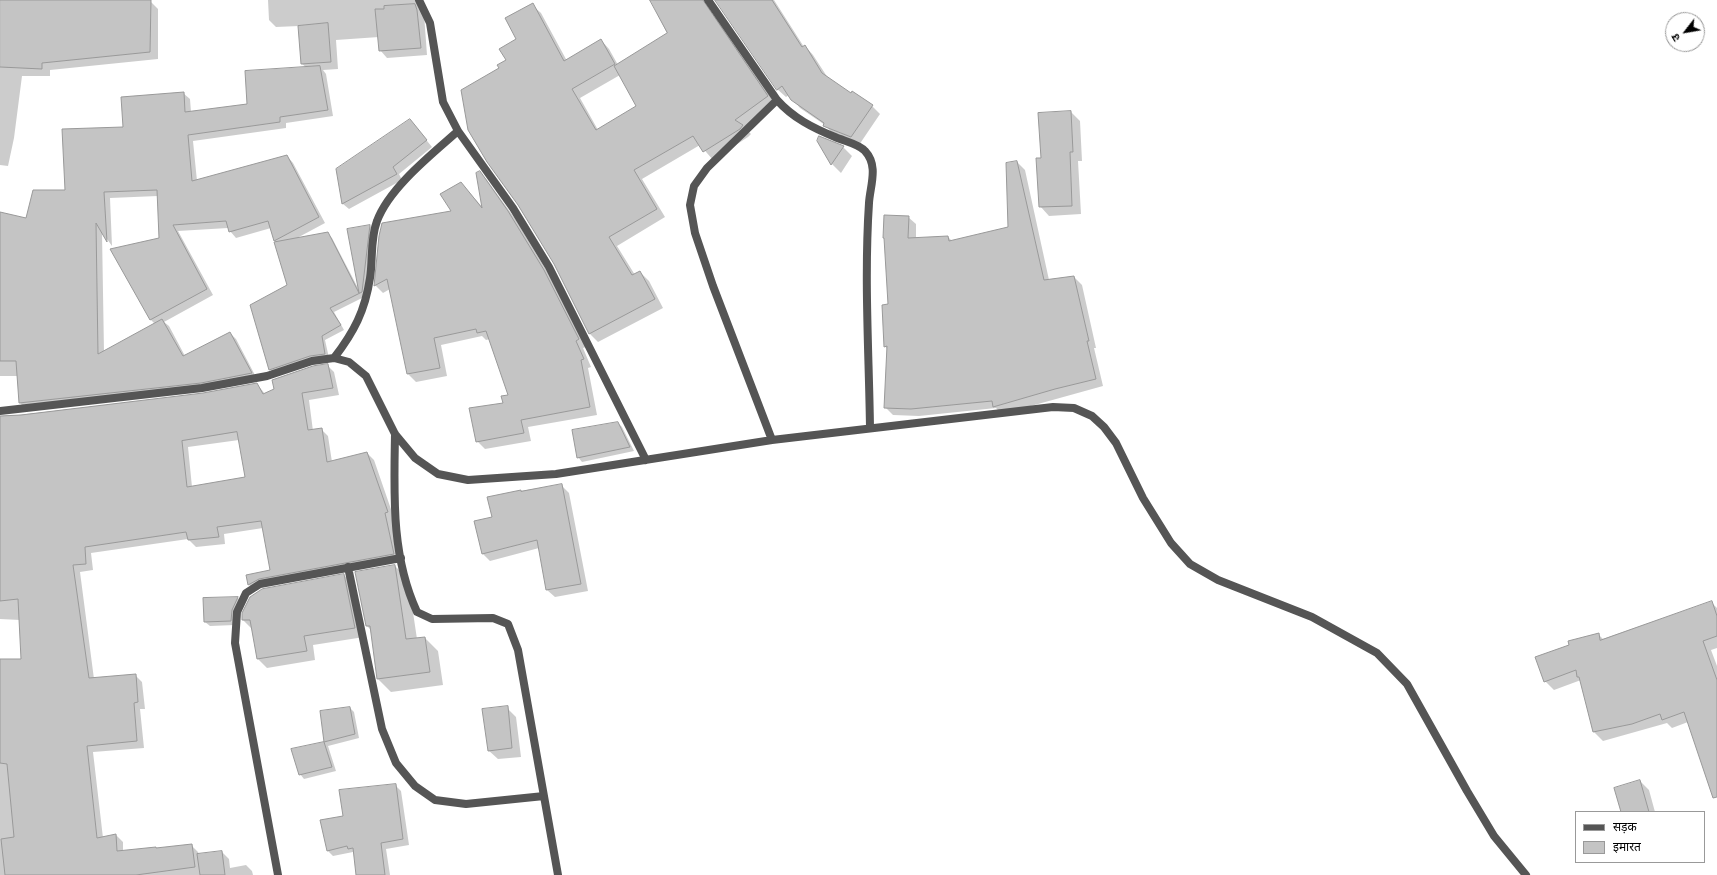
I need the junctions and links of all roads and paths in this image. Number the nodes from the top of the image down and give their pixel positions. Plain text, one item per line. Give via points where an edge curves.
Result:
1 (419, 0) edge
2 (708, 0) edge
3 (777, 100) junction
4 (458, 131) junction
5 (334, 358) junction
6 (0, 411) edge
7 (870, 428) junction
8 (395, 434) junction
9 (772, 440) junction
10 (646, 460) junction
11 (401, 558) junction
12 (348, 567) junction
13 (544, 796) junction
14 (278, 875) edge
15 (558, 875) edge
16 (1526, 875) edge

1 - 4 street via 430,23 443,102
2 - 3 street
3 - 7 street via 798,119 864,150 872,161 867,251
3 - 9 street via 707,168 694,186 690,205 695,233 713,286
4 - 5 street via 413,172 385,203 376,222 370,278 363,310 351,336
4 - 10 street via 513,208 549,267
5 - 6 street via 312,361 267,376 202,388
5 - 8 street via 349,362 366,376
7 - 9 street
7 - 16 street via 1053,406 1074,408 1092,416 1112,438 1143,498 1172,543 1190,564 1218,580 1312,617 1377,653 1407,684 1490,830
8 - 10 street via 415,458 438,474 468,480 556,474
8 - 11 street via 394,515
9 - 10 street
11 - 12 street
11 - 13 street via 408,593 416,612 432,619 493,618 508,624 518,650
12 - 13 street via 382,729 396,763 415,786 435,800 466,804
12 - 14 street via 260,584 246,593 237,612 235,643
13 - 15 street

